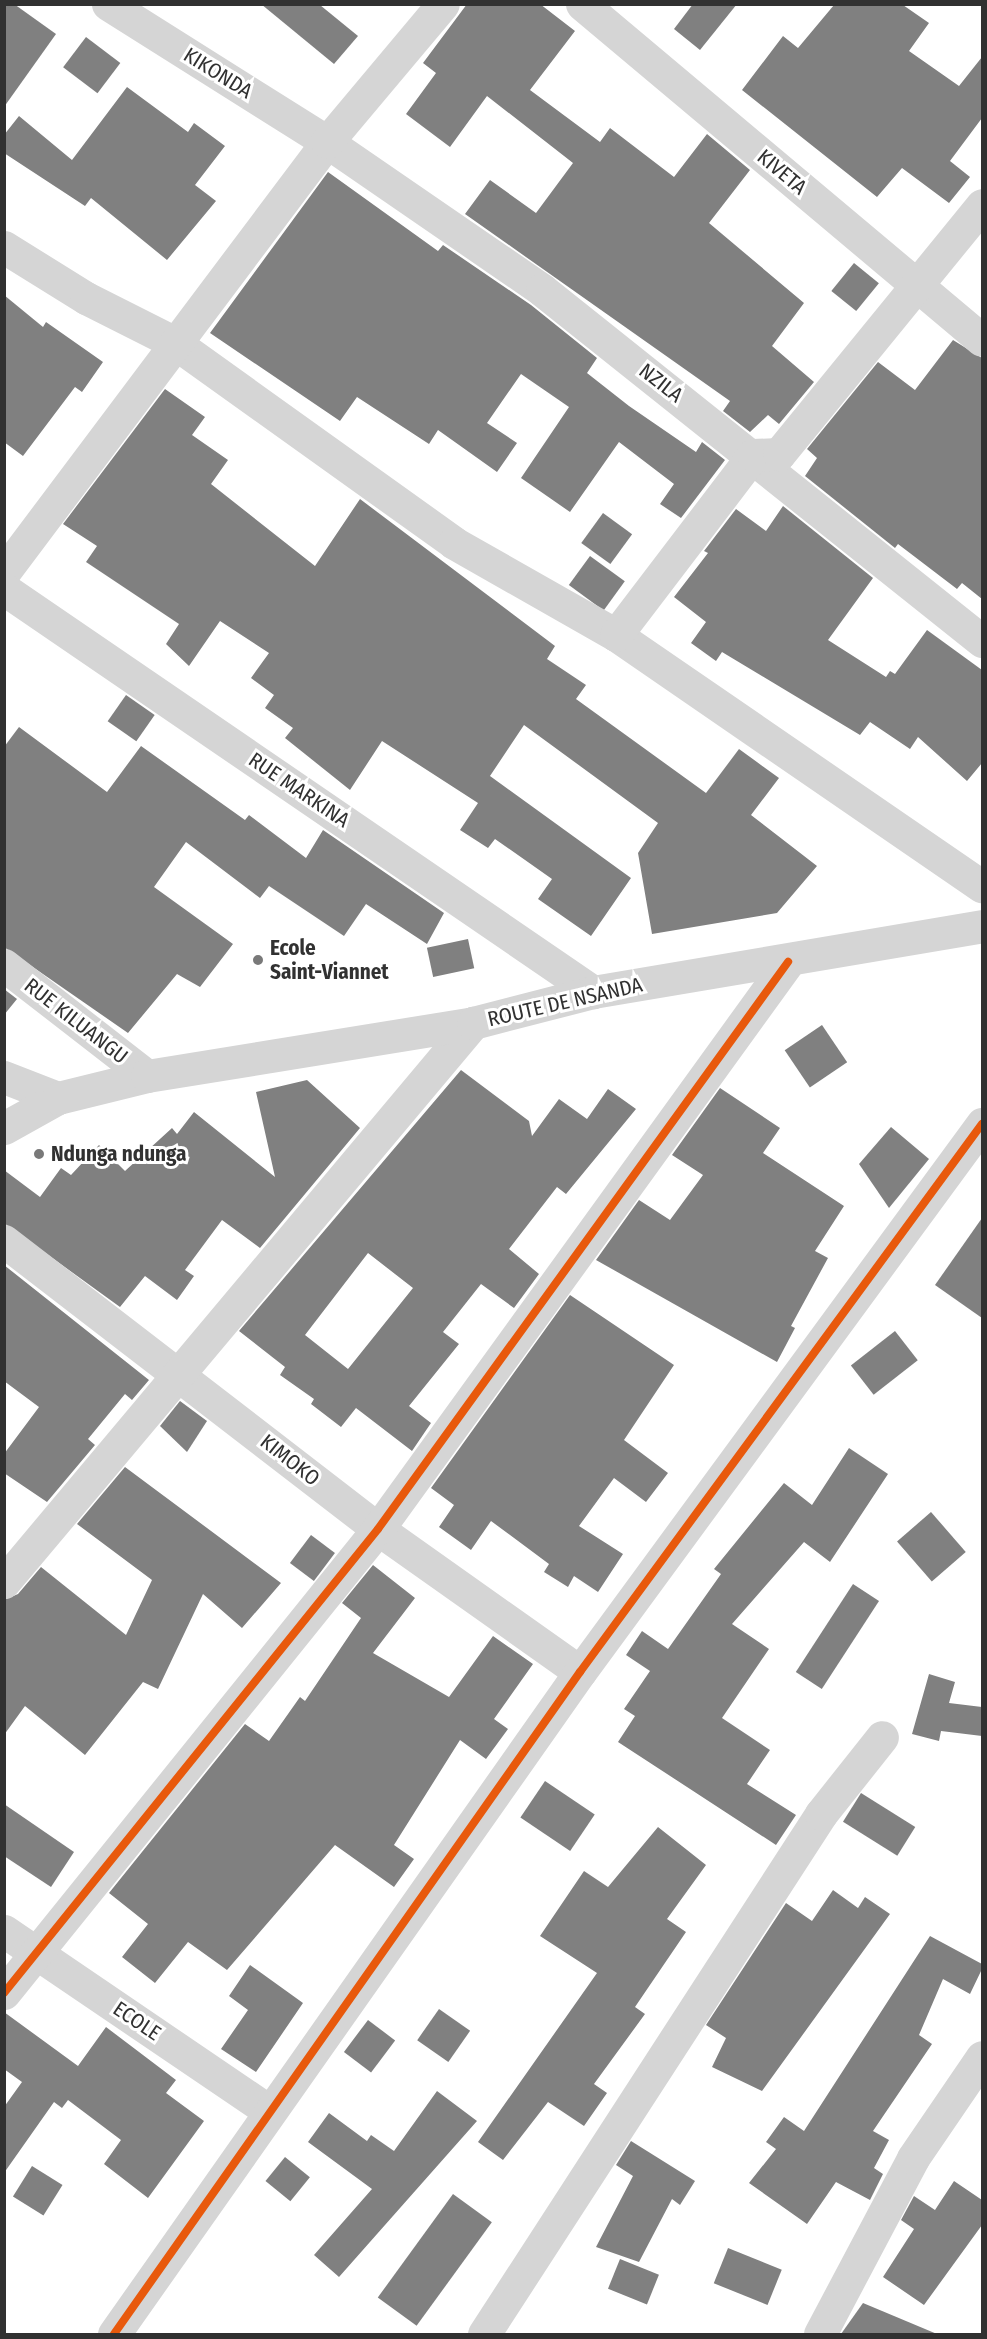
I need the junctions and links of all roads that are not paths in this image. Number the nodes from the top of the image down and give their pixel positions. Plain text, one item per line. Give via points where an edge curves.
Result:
1 (108, 4) edge
2 (443, 4) edge
3 (582, 4) edge
4 (327, 142) junction
5 (982, 206) edge
6 (4, 247) edge
7 (917, 285) junction
8 (982, 339) edge
9 (175, 343) junction
10 (753, 456) junction
11 (4, 572) edge
12 (4, 589) edge
13 (616, 635) junction
14 (982, 641) edge
15 (982, 887) edge
16 (982, 926) edge
17 (788, 962) junction
18 (4, 965) edge
19 (593, 992) junction
20 (473, 1023) junction
21 (147, 1076) junction
22 (4, 1077) edge
23 (58, 1098) junction
24 (982, 1124) edge
25 (4, 1128) edge
26 (4, 1241) edge
27 (180, 1375) junction
28 (378, 1529) junction
29 (4, 1582) edge
30 (580, 1672) junction
31 (882, 1737) dead end
32 (4, 1931) edge
33 (37, 1952) junction
34 (4, 1993) edge
35 (982, 2057) edge
36 (269, 2111) junction
37 (114, 2334) edge
38 (484, 2334) edge
39 (820, 2334) edge

1 - 4 street, KIKONDA
2 - 4 street
3 - 7 street, KIVETA
4 - 9 street
4 - 10 street, NZILA via 542,290
5 - 7 street
6 - 9 street via 86,298
7 - 8 street, KIVETA
7 - 10 street via 779,454
9 - 11 street
9 - 13 street via 454,543
10 - 13 street
10 - 14 street, NZILA
12 - 19 street, RUE MARKINA
13 - 15 street
16 - 17 street, ROUTE DE NSANDA
17 - 19 street, ROUTE DE NSANDA
17 - 28 street
18 - 21 street, RUE KILUANGU
19 - 20 street, ROUTE DE NSANDA
20 - 21 street, ROUTE DE NSANDA
20 - 27 street
21 - 23 street, ROUTE DE NSANDA
22 - 23 street
23 - 25 street, ROUTE DE NSANDA
24 - 30 street
26 - 27 street, KIMOKO
27 - 28 street, KIMOKO
27 - 29 street
28 - 30 street, KIMOKO
28 - 33 street
30 - 36 street
31 - 38 street via 821,1814
32 - 33 street, ECOLE
33 - 34 street
33 - 36 street, ECOLE
35 - 39 street via 913,2158
36 - 37 street

